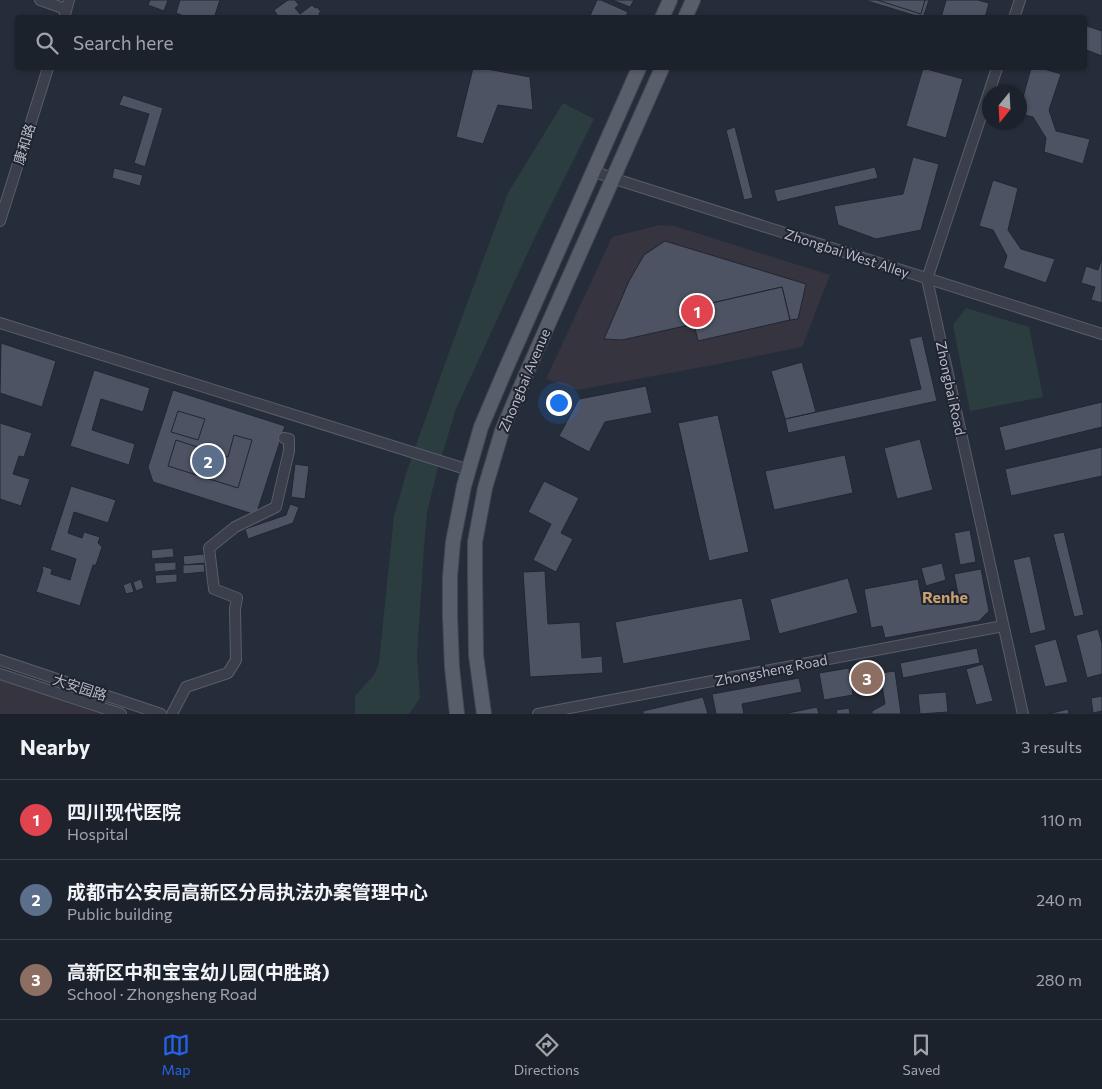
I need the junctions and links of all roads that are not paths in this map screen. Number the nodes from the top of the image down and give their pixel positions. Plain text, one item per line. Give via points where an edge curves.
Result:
1 (40, 0) edge
2 (670, 0) edge
3 (693, 0) edge
4 (1020, 0) edge
5 (66, 9) edge
6 (663, 15) edge
7 (686, 15) edge
8 (1015, 15) edge
9 (47, 70) edge
10 (638, 70) edge
11 (661, 70) edge
12 (996, 70) edge
13 (593, 171) junction
14 (612, 178) junction
15 (0, 221) edge
16 (927, 279) junction
17 (0, 324) edge
18 (1102, 334) edge
19 (284, 438) dead end
20 (469, 470) junction
21 (1003, 626) junction
22 (0, 660) edge
23 (0, 674) edge
24 (121, 714) edge
25 (159, 714) edge
26 (172, 714) edge
27 (457, 714) edge
28 (484, 714) edge
29 (538, 714) edge
30 (1023, 714) edge

1 - 5 street
2 - 6 main road
3 - 7 main road
4 - 8 street
9 - 15 street, 康和路
10 - 13 main road, Zhongbai Avenue
11 - 14 main road, Zhongbai Avenue
12 - 16 street
13 - 14 street, Zhongbai West Alley
13 - 20 main road, Zhongbai Avenue via 481,427
14 - 16 street, Zhongbai West Alley
14 - 28 main road, Zhongbai Avenue via 502,431 485,488 475,542 476,655
16 - 18 street, Zhongbai West Alley
16 - 21 street, Zhongbai Road
17 - 20 street
19 - 26 street via 289,439 289,451 276,507 235,528 209,548 214,589 237,598 234,609 236,660 228,673 186,687
20 - 27 main road, Zhongbai Avenue via 453,542 450,577 452,667
21 - 29 street, Zhongsheng Road
21 - 30 street, Zhongbai Road
22 - 25 street, 大安园路
23 - 24 street

